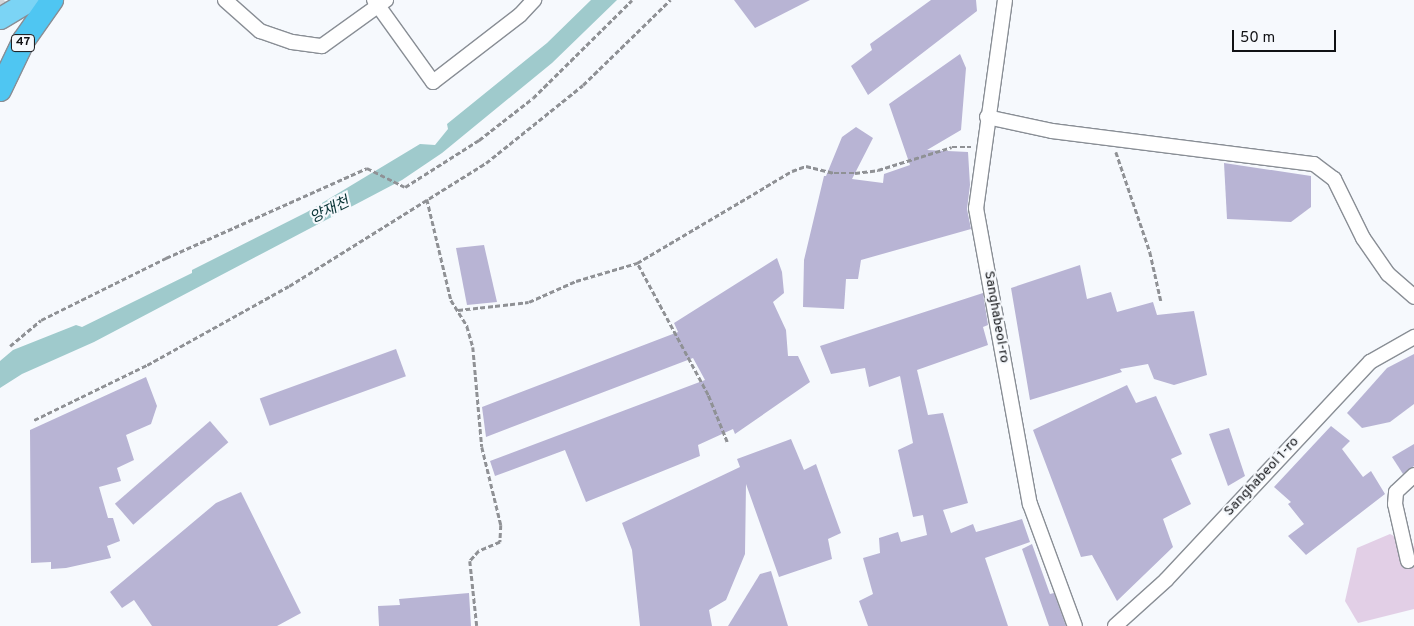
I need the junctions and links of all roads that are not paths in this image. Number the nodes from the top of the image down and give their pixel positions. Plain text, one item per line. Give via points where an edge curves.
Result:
1 (30, 0) edge
2 (52, 0) edge
3 (225, 0) edge
4 (534, 0) edge
5 (1005, 0) edge
6 (379, 2) edge
7 (0, 18) edge
8 (0, 90) edge
9 (987, 117) junction
10 (1414, 297) edge
11 (1414, 336) edge
12 (1414, 475) edge
13 (1408, 562) dead end
14 (1075, 626) edge
15 (1115, 626) edge

1 - 7 main road
2 - 8 highway, 47 via 24,40
3 - 6 street via 260,31 292,42 322,46
4 - 6 street via 520,15 433,82
5 - 9 street, Sanghabeol-ro
9 - 10 street via 1052,131 1314,164 1334,179 1363,238 1388,274
9 - 14 street, Sanghabeol-ro via 976,208 1030,504
11 - 15 street, Sanghabeol 1-ro via 1370,362 1166,580
12 - 13 street via 1396,492 1394,504

